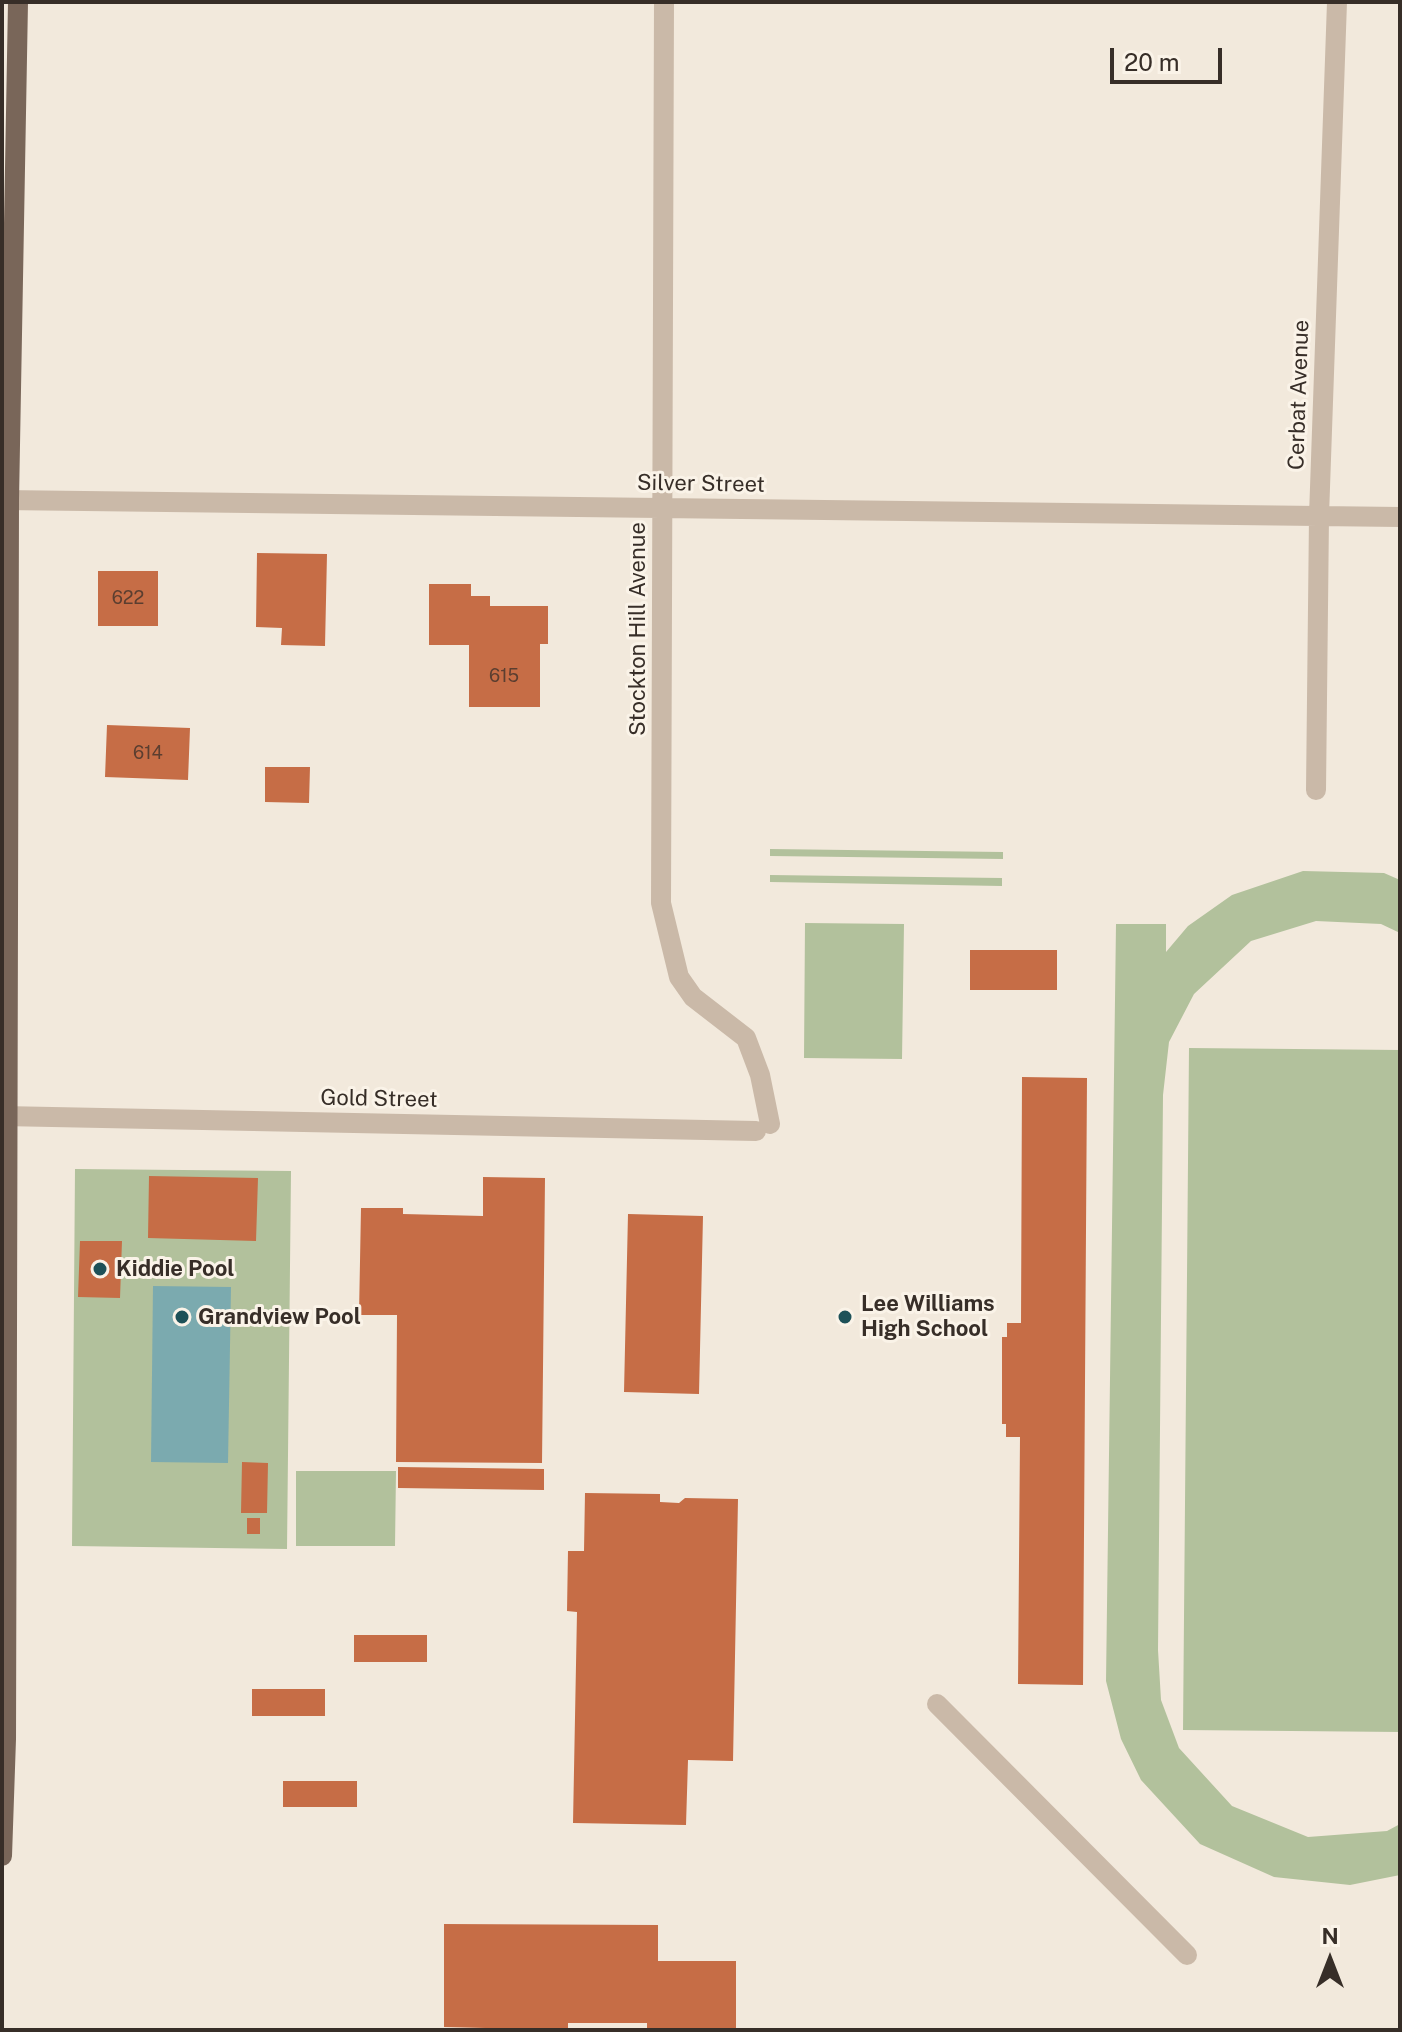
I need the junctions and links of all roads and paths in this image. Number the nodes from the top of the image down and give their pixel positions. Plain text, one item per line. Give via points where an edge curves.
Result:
1 (18, 2) edge
2 (664, 2) edge
3 (1337, 2) edge
4 (6, 500) edge
5 (662, 507) junction
6 (1319, 516) junction
7 (1400, 517) edge
8 (1316, 790) dead end
9 (4, 1116) edge
10 (763, 1127) joint
11 (937, 1704) dead end
12 (4, 1739) edge
13 (2, 1856) edge
14 (1187, 1955) dead end

1 - 4 main road
2 - 5 street, Stockton Hill Avenue
3 - 6 street, Cerbat Avenue
4 - 5 street, Silver Street
4 - 9 main road
5 - 6 street, Silver Street
5 - 10 street, Stockton Hill Avenue via 661,903 679,977 693,997 746,1038 760,1075
6 - 7 street, Silver Street
6 - 8 street, Cerbat Avenue
9 - 10 street, Gold Street
9 - 12 main road
11 - 14 street
12 - 13 main road

